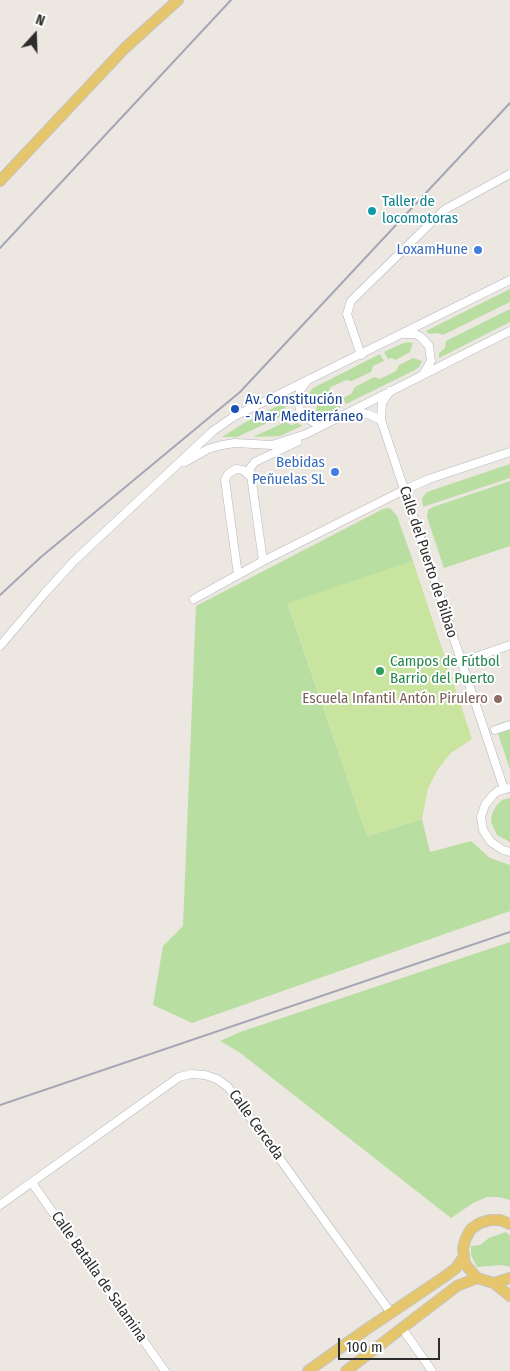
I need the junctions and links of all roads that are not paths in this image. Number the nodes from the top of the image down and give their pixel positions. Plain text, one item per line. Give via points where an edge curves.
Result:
1 (178, 0) edge
2 (510, 174) edge
3 (0, 181) edge
4 (510, 280) edge
5 (510, 331) edge
6 (403, 334) junction
7 (361, 355) junction
8 (423, 375) junction
9 (307, 380) junction
10 (390, 391) junction
11 (351, 410) junction
12 (380, 420) junction
13 (326, 423) junction
14 (306, 434) junction
15 (510, 452) edge
16 (172, 470) junction
17 (251, 477) junction
18 (404, 490) junction
19 (264, 561) junction
20 (238, 575) junction
21 (194, 599) dead end
22 (510, 645) edge
23 (0, 646) edge
24 (461, 662) junction
25 (510, 725) edge
26 (495, 730) dead end
27 (507, 788) edge
28 (510, 852) edge
29 (32, 1183) junction
30 (0, 1205) edge
31 (510, 1224) edge
32 (463, 1258) junction
33 (477, 1278) junction
34 (510, 1278) edge
35 (494, 1283) junction
36 (510, 1296) edge
37 (391, 1312) junction
38 (402, 1328) junction
39 (165, 1371) edge
40 (308, 1371) edge
41 (346, 1371) edge
42 (432, 1371) edge

1 - 3 main road via 125,48
2 - 7 street via 444,210 351,301 347,314
4 - 6 street
5 - 8 street
6 - 7 street
6 - 8 street via 420,337 429,346 431,361
7 - 9 street
8 - 10 street
9 - 13 street via 298,398 300,410 313,422
9 - 16 street via 228,421
10 - 11 street
10 - 12 street via 382,403
11 - 12 street
11 - 13 street
12 - 18 street, Calle del Puerto de Bilbao
13 - 14 street
14 - 16 street via 272,445 222,445 199,453
14 - 17 street via 254,463 250,468
15 - 18 street
16 - 23 street via 74,562
17 - 19 street
17 - 20 street via 244,470 236,469 226,478
18 - 19 street
18 - 24 street, Calle del Puerto de Bilbao
19 - 20 street
20 - 21 street
22 - 24 street
24 - 27 street, Calle del Puerto de Bilbao
25 - 26 street
27 - 28 street via 493,795 481,817 486,837
29 - 30 street, Calle Cerceda
29 - 37 street, Calle Cerceda via 179,1077 191,1074 217,1079 228,1087
29 - 39 street, Calle Batalla de Salamina
31 - 32 main road via 500,1220 480,1223 466,1238
32 - 33 main road
32 - 37 main road via 447,1275
33 - 35 main road
33 - 38 main road via 457,1286
34 - 35 main road
35 - 36 main road
37 - 40 main road
38 - 41 main road
38 - 42 street

